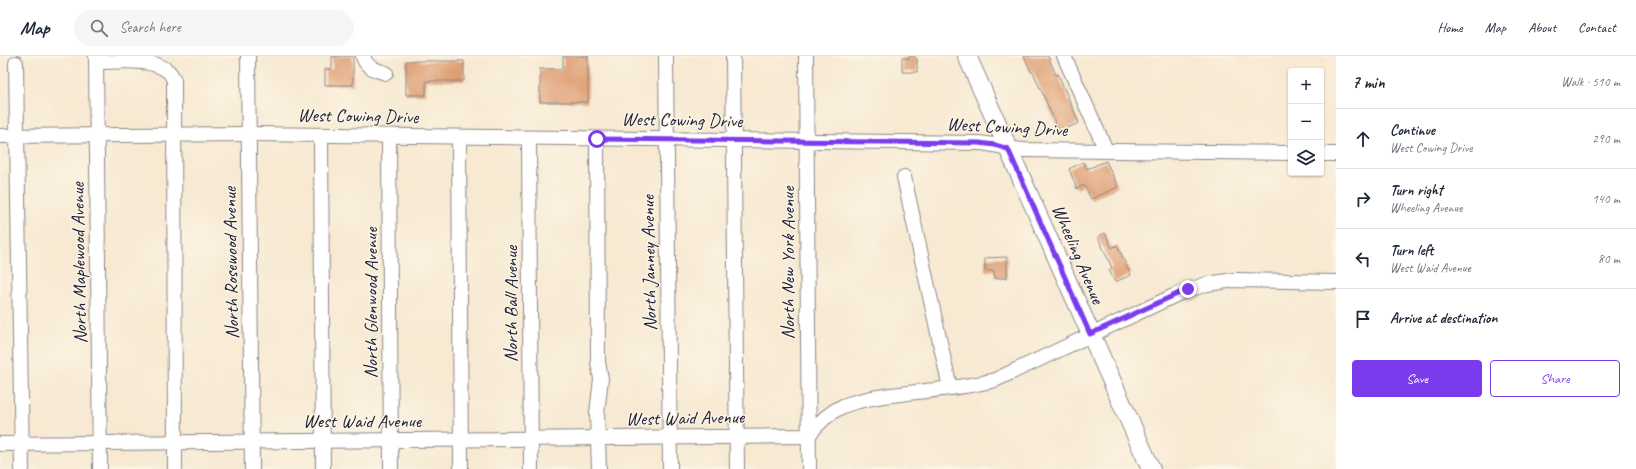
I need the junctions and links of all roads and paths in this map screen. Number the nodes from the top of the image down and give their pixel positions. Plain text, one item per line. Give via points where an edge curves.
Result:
1 (248, 56) edge
2 (363, 56) edge
3 (666, 56) edge
4 (733, 56) edge
5 (806, 56) edge
6 (967, 56) edge
7 (1064, 56) edge
8 (96, 59) edge
9 (16, 63) dead end
10 (386, 73) dead end
11 (249, 134) junction
12 (96, 135) junction
13 (175, 135) junction
14 (320, 135) junction
15 (0, 136) edge
16 (18, 136) junction
17 (388, 136) junction
18 (459, 137) junction
19 (529, 138) junction
20 (597, 139) junction
21 (666, 139) junction
22 (734, 140) junction
23 (806, 141) junction
24 (1008, 149) junction
25 (1106, 150) junction
26 (1288, 153) edge
27 (1324, 154) edge
28 (1336, 154) edge
29 (904, 177) dead end
30 (1336, 282) edge
31 (1090, 334) junction
32 (950, 388) junction
33 (808, 436) junction
34 (736, 437) junction
35 (599, 438) junction
36 (669, 438) junction
37 (530, 439) junction
38 (461, 440) junction
39 (252, 441) junction
40 (323, 441) junction
41 (391, 441) junction
42 (99, 442) junction
43 (174, 442) junction
44 (21, 443) junction
45 (0, 444) edge
46 (22, 469) edge
47 (100, 469) edge
48 (175, 469) edge
49 (252, 469) edge
50 (323, 469) edge
51 (391, 469) edge
52 (461, 469) edge
53 (531, 469) edge
54 (600, 469) edge
55 (670, 469) edge
56 (737, 469) edge
57 (809, 469) edge
58 (1151, 469) edge

1 - 11 street, North Rosewood Avenue
2 - 10 street via 371,69
3 - 21 street, North Janney Avenue
4 - 22 street
5 - 23 street, North New York Avenue
6 - 24 main road, Wheeling Avenue
7 - 25 street
8 - 12 street, North Maplewood Avenue
8 - 13 street via 145,62 158,65 169,72 174,80
9 - 16 street
11 - 13 street, West Cowing Drive
11 - 14 street, West Cowing Drive
11 - 39 street, North Rosewood Avenue
12 - 13 street, West Cowing Drive
12 - 16 street, West Cowing Drive
12 - 42 street, North Maplewood Avenue
13 - 43 street
14 - 17 street, West Cowing Drive
14 - 40 street
15 - 16 street, West Cowing Drive
16 - 44 street
17 - 18 street, West Cowing Drive
17 - 41 street, North Glenwood Avenue
18 - 19 street, West Cowing Drive
18 - 38 street
19 - 20 street, West Cowing Drive
19 - 37 street, North Ball Avenue
20 - 21 street, West Cowing Drive
20 - 35 street via 598,362 601,379 597,412
21 - 22 street, West Cowing Drive
21 - 36 street, North Janney Avenue
22 - 23 street, West Cowing Drive
22 - 34 street
23 - 24 street, West Cowing Drive via 979,143
23 - 33 street, North New York Avenue
24 - 25 street, West Cowing Drive
24 - 31 main road, Wheeling Avenue
25 - 26 street, West Cowing Drive
27 - 28 street
29 - 32 street
30 - 31 street via 1234,280 1207,284 1180,293
31 - 32 street via 995,380
31 - 58 main road, Wheeling Avenue
32 - 33 street via 884,396 843,406 824,418
33 - 34 street, West Waid Avenue
33 - 57 street, North New York Avenue
34 - 36 street, West Waid Avenue
34 - 56 street
35 - 36 street, West Waid Avenue
35 - 37 street, West Waid Avenue
35 - 54 street
36 - 55 street, North Janney Avenue
37 - 38 street, West Waid Avenue
37 - 53 street, North Ball Avenue
38 - 41 street, West Waid Avenue
38 - 52 street
39 - 40 street, West Waid Avenue
39 - 43 street, West Waid Avenue
39 - 49 street, North Rosewood Avenue
40 - 41 street, West Waid Avenue
40 - 50 street
41 - 51 street, North Glenwood Avenue
42 - 43 street, West Waid Avenue
42 - 44 street, West Waid Avenue
42 - 47 street, North Maplewood Avenue
43 - 48 street
44 - 45 street, West Waid Avenue
44 - 46 street

